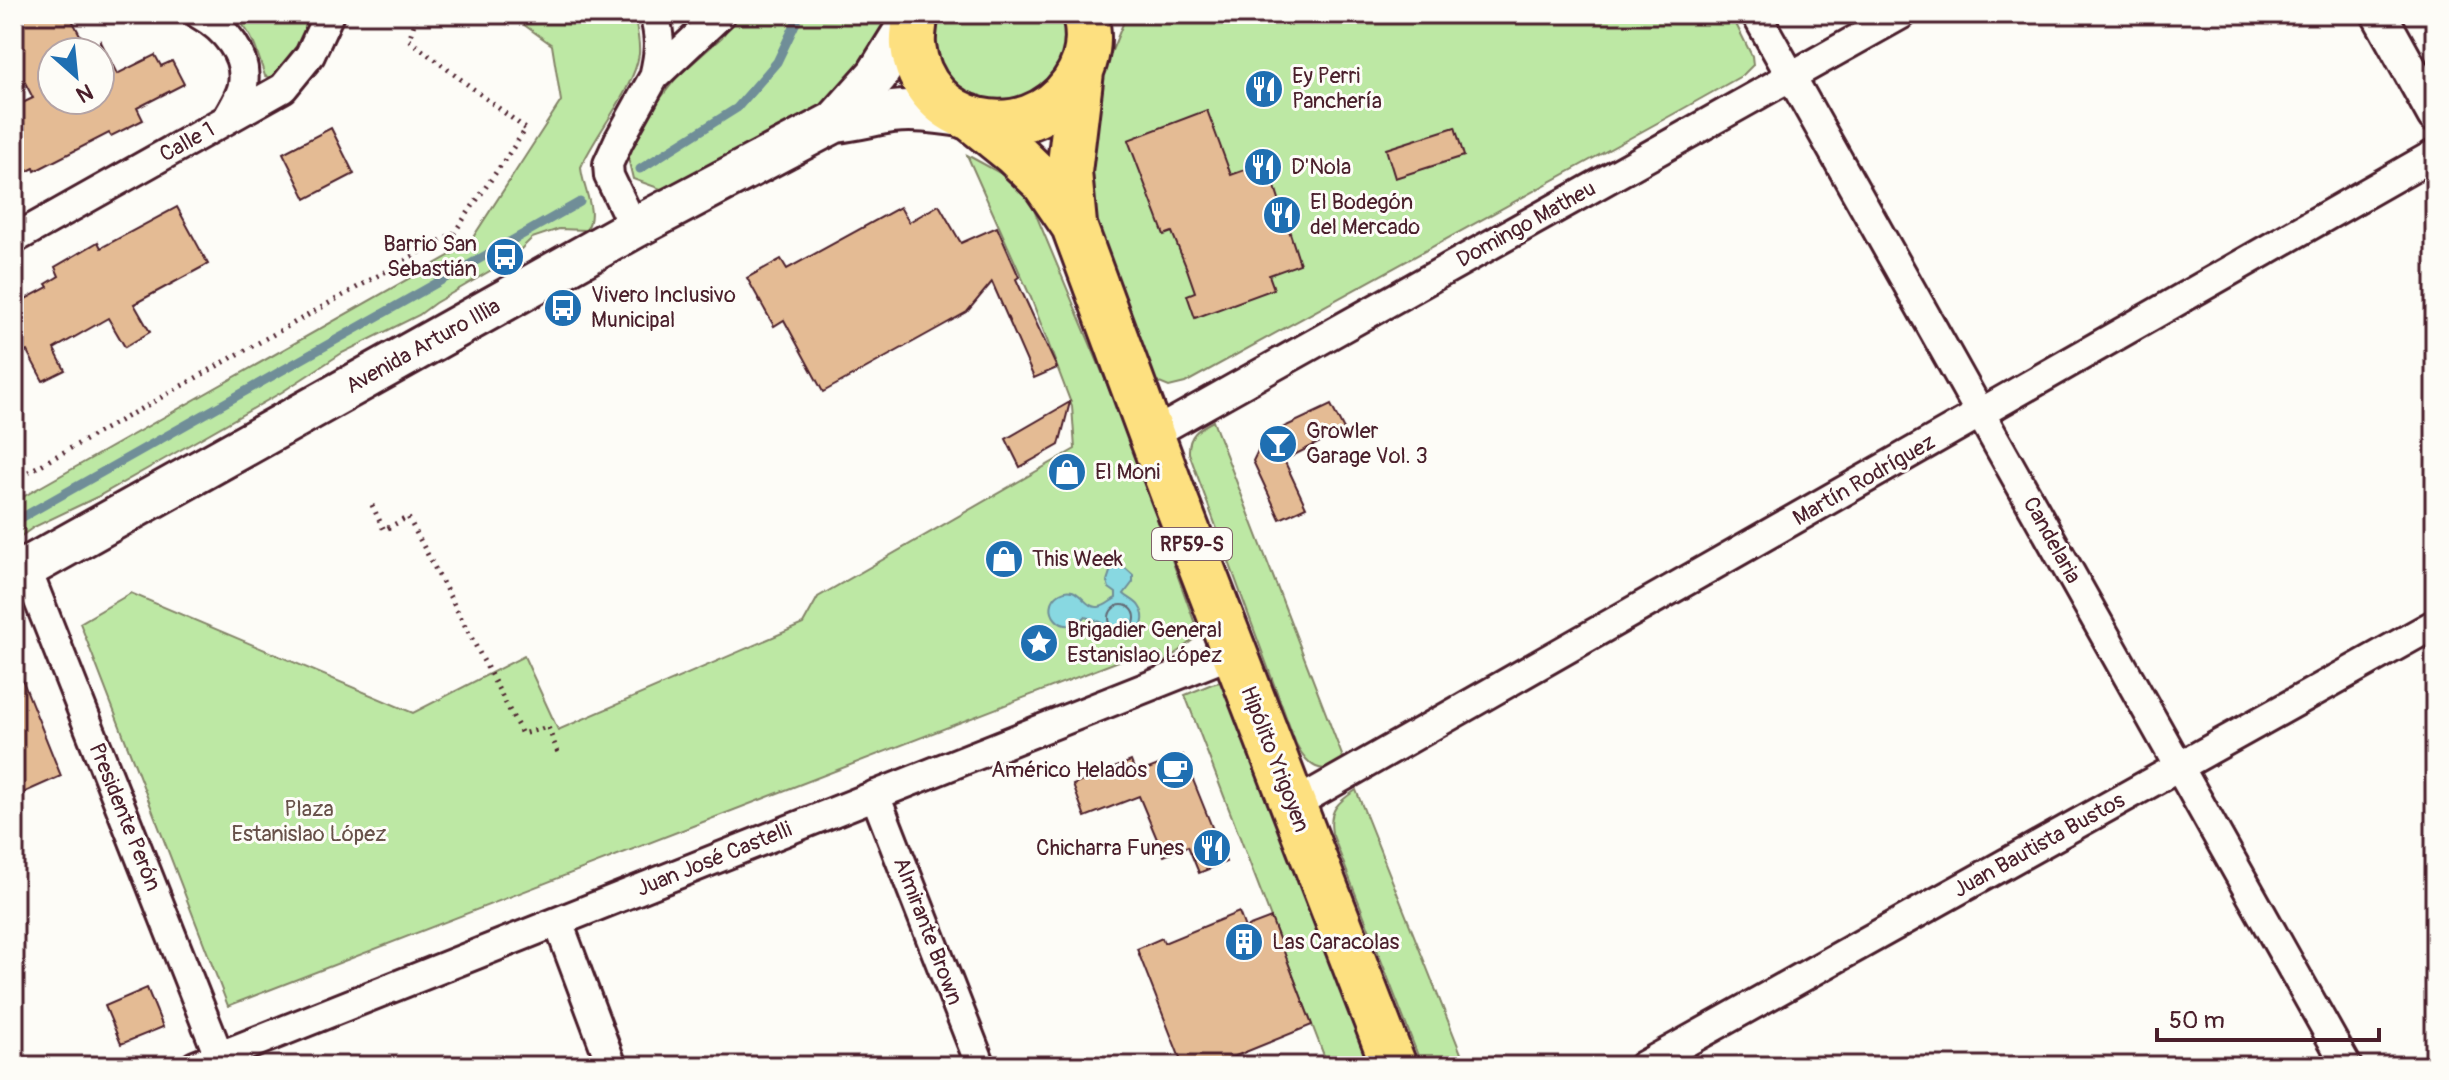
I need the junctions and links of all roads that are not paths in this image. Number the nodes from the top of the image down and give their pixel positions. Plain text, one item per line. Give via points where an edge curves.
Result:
1 (199, 14) edge
2 (329, 14) edge
3 (654, 14) edge
4 (915, 14) edge
5 (1085, 14) edge
6 (1118, 14) edge
7 (1756, 14) edge
8 (1902, 14) edge
9 (2379, 14) edge
10 (716, 19) edge
11 (1083, 67) junction
12 (1791, 76) junction
13 (654, 77) junction
14 (2435, 115) edge
15 (967, 118) junction
16 (227, 119) junction
17 (835, 122) junction
18 (2435, 154) edge
19 (1074, 226) junction
20 (634, 228) junction
21 (14, 239) edge
22 (1980, 413) junction
23 (1151, 435) junction
24 (20, 572) edge
25 (2435, 624) edge
26 (1233, 653) junction
27 (2179, 767) junction
28 (875, 795) junction
29 (1293, 805) junction
30 (558, 922) junction
31 (213, 1063) edge
32 (612, 1066) edge
33 (981, 1066) edge
34 (1394, 1066) edge
35 (1643, 1066) edge
36 (2347, 1066) edge

1 - 16 street via 215,23 244,64 243,87
2 - 16 street, Calle 1 via 310,55 283,88
3 - 10 street via 687,30
3 - 13 street via 660,35
4 - 15 main road, RP59-S via 913,44 921,73 938,98
4 - 17 main road, Avenida Arturo Illia via 877,75
5 - 11 main road, Hipólito Yrigoyen via 1089,29
6 - 11 main road, RP59-S
7 - 12 street, Candelaria
8 - 12 street, Domingo Matheu
9 - 14 street
10 - 13 street
11 - 15 main road via 1062,99 1035,117 1004,124
11 - 19 main road, Hipólito Yrigoyen / RP59-S via 1069,172
12 - 22 street, Candelaria
12 - 23 street, Domingo Matheu
13 - 20 street via 608,164
15 - 17 main road, Avenida Arturo Illia via 918,111
15 - 19 main road, Hipólito Yrigoyen / RP59-S via 1044,182
16 - 21 street, Calle 1
17 - 20 main road, Avenida Arturo Illia
18 - 22 street, Martín Rodríguez
19 - 23 main road, Hipólito Yrigoyen / RP59-S
20 - 24 main road, Avenida Arturo Illia
22 - 27 street, Candelaria
22 - 29 street, Martín Rodríguez
23 - 26 main road, Hipólito Yrigoyen / RP59-S
24 - 31 street, Presidente Perón
25 - 27 street, Juan Bautista Bustos
26 - 28 street, Juan José Castelli
26 - 29 main road, Hipólito Yrigoyen / RP59-S
27 - 35 street, Juan Bautista Bustos
27 - 36 street, Candelaria
28 - 30 street, Juan José Castelli
28 - 33 street, Almirante Brown
29 - 34 main road, Hipólito Yrigoyen / RP59-S
30 - 31 street, Juan José Castelli
30 - 32 street

